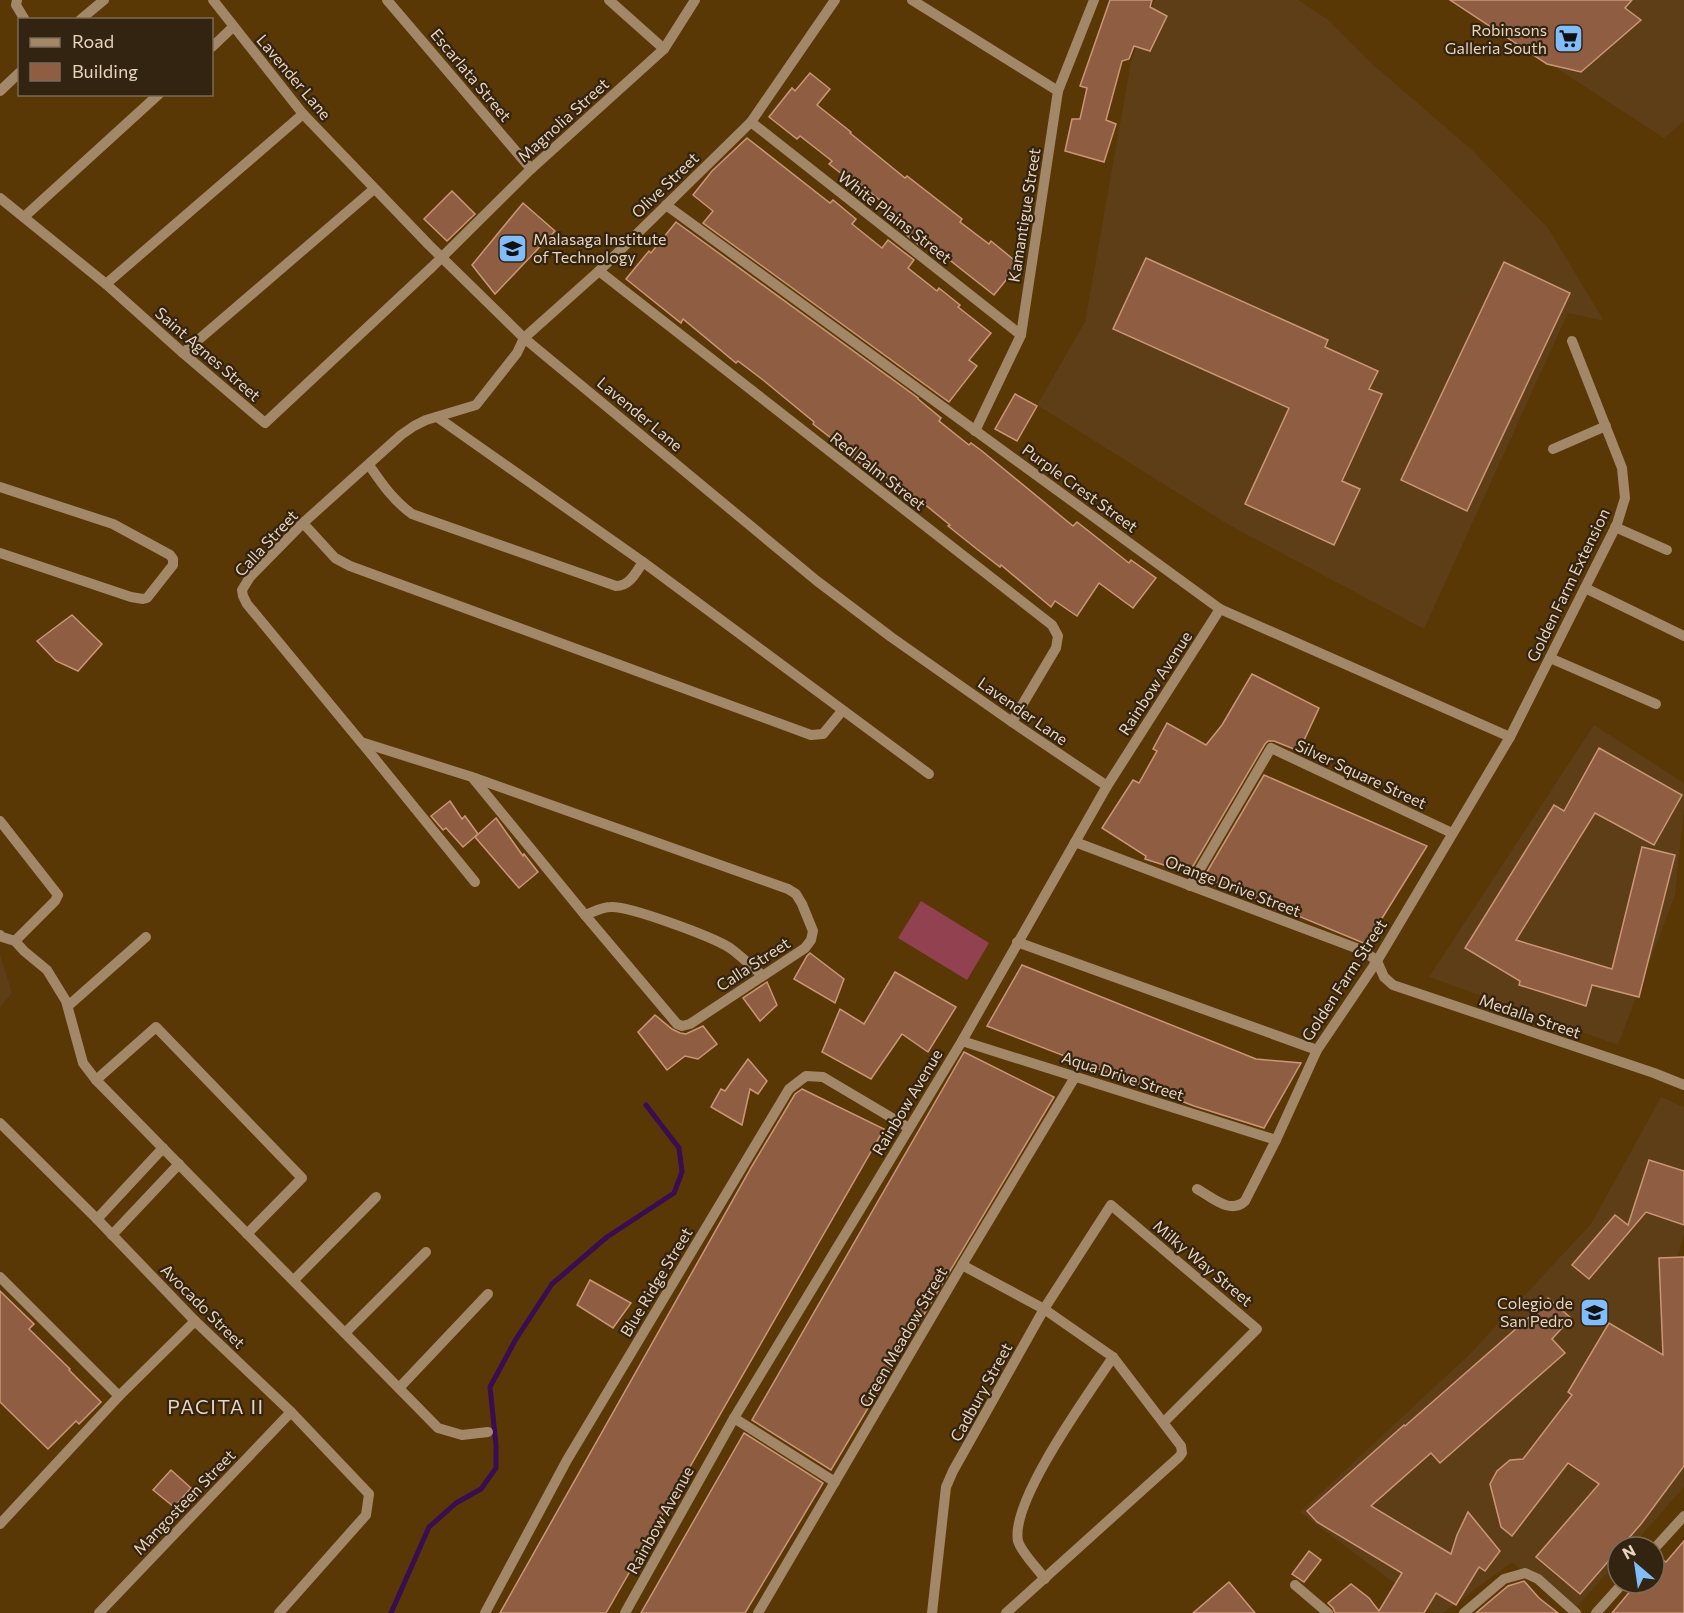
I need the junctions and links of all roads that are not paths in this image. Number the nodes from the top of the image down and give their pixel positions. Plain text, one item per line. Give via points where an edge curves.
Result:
1 (17, 0) edge
2 (104, 0) edge
3 (213, 0) edge
4 (387, 0) edge
5 (609, 0) edge
6 (695, 0) edge
7 (835, 0) edge
8 (912, 0) edge
9 (1094, 0) edge
10 (24, 18) edge
11 (82, 18) edge
12 (233, 27) junction
13 (213, 46) edge
14 (664, 49) junction
15 (18, 74) edge
16 (0, 91) edge
17 (1058, 91) junction
18 (157, 96) edge
19 (303, 114) junction
20 (751, 122) junction
21 (531, 169) junction
22 (374, 189) junction
23 (0, 198) edge
24 (666, 205) junction
25 (24, 217) junction
26 (442, 257) junction
27 (599, 271) junction
28 (106, 284) junction
29 (1021, 335) junction
30 (524, 338) junction
31 (1572, 341) dead end
32 (183, 353) junction
33 (476, 405) joint
34 (437, 417) junction
35 (1606, 426) junction
36 (975, 431) junction
37 (1553, 449) dead end
38 (369, 465) junction
39 (0, 486) edge
40 (303, 523) junction
41 (1616, 527) junction
42 (1667, 550) dead end
43 (0, 553) edge
44 (643, 562) junction
45 (1585, 588) junction
46 (1220, 609) junction
47 (1684, 636) edge
48 (1550, 657) junction
49 (1656, 704) dead end
50 (842, 711) junction
51 (1012, 722) junction
52 (1510, 737) junction
53 (362, 742) junction
54 (929, 774) dead end
55 (472, 777) junction
56 (1107, 786) junction
57 (0, 821) edge
58 (1452, 833) junction
59 (1075, 842) junction
60 (476, 882) dead end
61 (1190, 886) junction
62 (585, 915) junction
63 (0, 935) edge
64 (146, 937) dead end
65 (15, 941) junction
66 (1017, 942) junction
67 (1377, 961) junction
68 (762, 975) junction
69 (68, 1006) junction
70 (962, 1041) junction
71 (1317, 1050) junction
72 (1075, 1077) junction
73 (96, 1080) junction
74 (1684, 1085) edge
75 (0, 1123) edge
76 (909, 1128) junction
77 (1276, 1140) junction
78 (163, 1148) junction
79 (179, 1164) junction
80 (1197, 1189) dead end
81 (376, 1197) dead end
82 (1111, 1205) joint
83 (97, 1219) junction
84 (247, 1234) junction
85 (112, 1235) junction
86 (426, 1252) dead end
87 (962, 1265) junction
88 (0, 1277) edge
89 (294, 1280) junction
90 (488, 1294) dead end
91 (1044, 1309) junction
92 (195, 1321) junction
93 (345, 1333) junction
94 (1113, 1357) junction
95 (399, 1388) junction
96 (119, 1396) junction
97 (291, 1412) junction
98 (734, 1418) junction
99 (1164, 1422) junction
100 (488, 1432) dead end
101 (835, 1482) junction
102 (1684, 1516) edge
103 (0, 1524) edge
104 (1666, 1536) edge
105 (1045, 1579) junction
106 (1295, 1585) dead end
107 (1612, 1595) edge
108 (99, 1613) edge
109 (279, 1613) edge
110 (485, 1613) edge
111 (625, 1613) edge
112 (758, 1613) edge
113 (932, 1613) edge
114 (1006, 1613) edge
115 (1328, 1613) edge
116 (1464, 1613) edge
117 (1576, 1613) edge
118 (1596, 1613) edge

1 - 10 street
2 - 11 street
3 - 12 street, Lavender Lane
4 - 21 street, Escarlata Street
5 - 14 street
6 - 14 street, Magnolia Street
7 - 20 street, Olive Street
8 - 17 street
9 - 17 street, Kamantigue Street
12 - 13 street
12 - 19 street, Lavender Lane
14 - 21 street, Magnolia Street
15 - 16 street
17 - 29 street, Kamantigue Street
18 - 25 street
19 - 22 street, Lavender Lane
19 - 28 street
20 - 24 street, Olive Street
20 - 29 street, White Plains Street
21 - 26 street, Magnolia Street
22 - 26 street, Lavender Lane
22 - 32 street
23 - 25 street, Saint Agnes Street
24 - 27 street, Olive Street
24 - 36 street, Purple Crest Street
25 - 28 street, Saint Agnes Street
26 - 30 street, Lavender Lane
26 - 32 street, Saint Agnes Street via 264,423
27 - 30 street, Olive Street
27 - 51 street, Red Palm Street via 1052,625 1058,636 1056,648
28 - 32 street, Saint Agnes Street
29 - 36 street, Kamantigue Street
30 - 33 street, Olive Street via 517,353
30 - 51 street, Lavender Lane via 817,581
31 - 35 street, Golden Farm Extension
33 - 34 street, Calla Street
34 - 38 street, Calla Street via 401,435
34 - 44 street
35 - 37 street
35 - 41 street, Golden Farm Extension via 1622,468 1625,498
36 - 46 street, Purple Crest Street
38 - 40 street, Calla Street
38 - 44 street via 389,494 412,514 619,586 628,583
39 - 43 street via 113,524 170,555 173,566 143,599
40 - 50 street via 335,558 350,566 811,735 823,734
40 - 53 street, Calla Street via 250,577 242,590 243,596
41 - 42 street
41 - 45 street, Golden Farm Extension
44 - 50 street
45 - 47 street
45 - 48 street, Golden Farm Extension
46 - 52 street, Purple Crest Street
46 - 56 street, Rainbow Avenue
48 - 49 street
48 - 52 street, Golden Farm Extension
50 - 54 street
51 - 56 street, Lavender Lane
52 - 58 street, Golden Farm Street
53 - 55 street, Calla Street
53 - 60 street
55 - 62 street, Calla Street
55 - 68 street, Calla Street via 796,894 813,931 811,940 805,948
56 - 59 street, Rainbow Avenue
57 - 65 street via 58,895
58 - 61 street, Silver Square Street via 1271,748
58 - 67 street, Golden Farm Street
59 - 61 street, Orange Drive Street
59 - 66 street, Rainbow Avenue
61 - 67 street, Orange Drive Street via 1364,951
62 - 68 street via 612,907 641,914 717,941
62 - 68 street, Calla Street via 682,1026
63 - 65 street
64 - 69 street
65 - 69 street via 46,970
66 - 70 street, Rainbow Avenue
66 - 71 street
67 - 71 street, Golden Farm Street
67 - 74 street, Medalla Street via 1393,985
69 - 73 street via 83,1063
70 - 72 street, Aqua Drive Street
70 - 76 street, Rainbow Avenue
71 - 77 street, Golden Farm Street
72 - 77 street, Aqua Drive Street
72 - 87 street, Green Meadow Street
73 - 78 street
73 - 84 street via 156,1027 302,1178
75 - 83 street, Avocado Street
76 - 98 street, Rainbow Avenue
76 - 110 street, Blue Ridge Street via 823,1077 806,1076 789,1089 567,1460
77 - 80 street, Golden Farm Street via 1239,1206 1225,1205
78 - 79 street
78 - 83 street
79 - 84 street
79 - 85 street
81 - 89 street
82 - 91 street, Cadbury Street
82 - 99 street, Milky Way Street via 1257,1329
83 - 85 street, Avocado Street
84 - 89 street
85 - 92 street, Avocado Street
86 - 93 street
87 - 91 street
87 - 101 street, Green Meadow Street
88 - 96 street
89 - 93 street
90 - 95 street
91 - 94 street
91 - 113 street, Cadbury Street via 946,1487
92 - 96 street
92 - 97 street, Avocado Street
93 - 95 street
94 - 99 street
94 - 105 street via 1029,1491 1018,1541
95 - 100 street via 438,1428 462,1435
96 - 103 street
97 - 108 street, Mangosteen Street
97 - 109 street, Avocado Street via 369,1494 366,1515
98 - 101 street
98 - 111 street, Rainbow Avenue
99 - 105 street via 1182,1453
101 - 112 street, Green Meadow Street
102 - 104 street
105 - 114 street
106 - 115 street
107 - 118 street
116 - 117 street via 1504,1579 1525,1573 1538,1579

